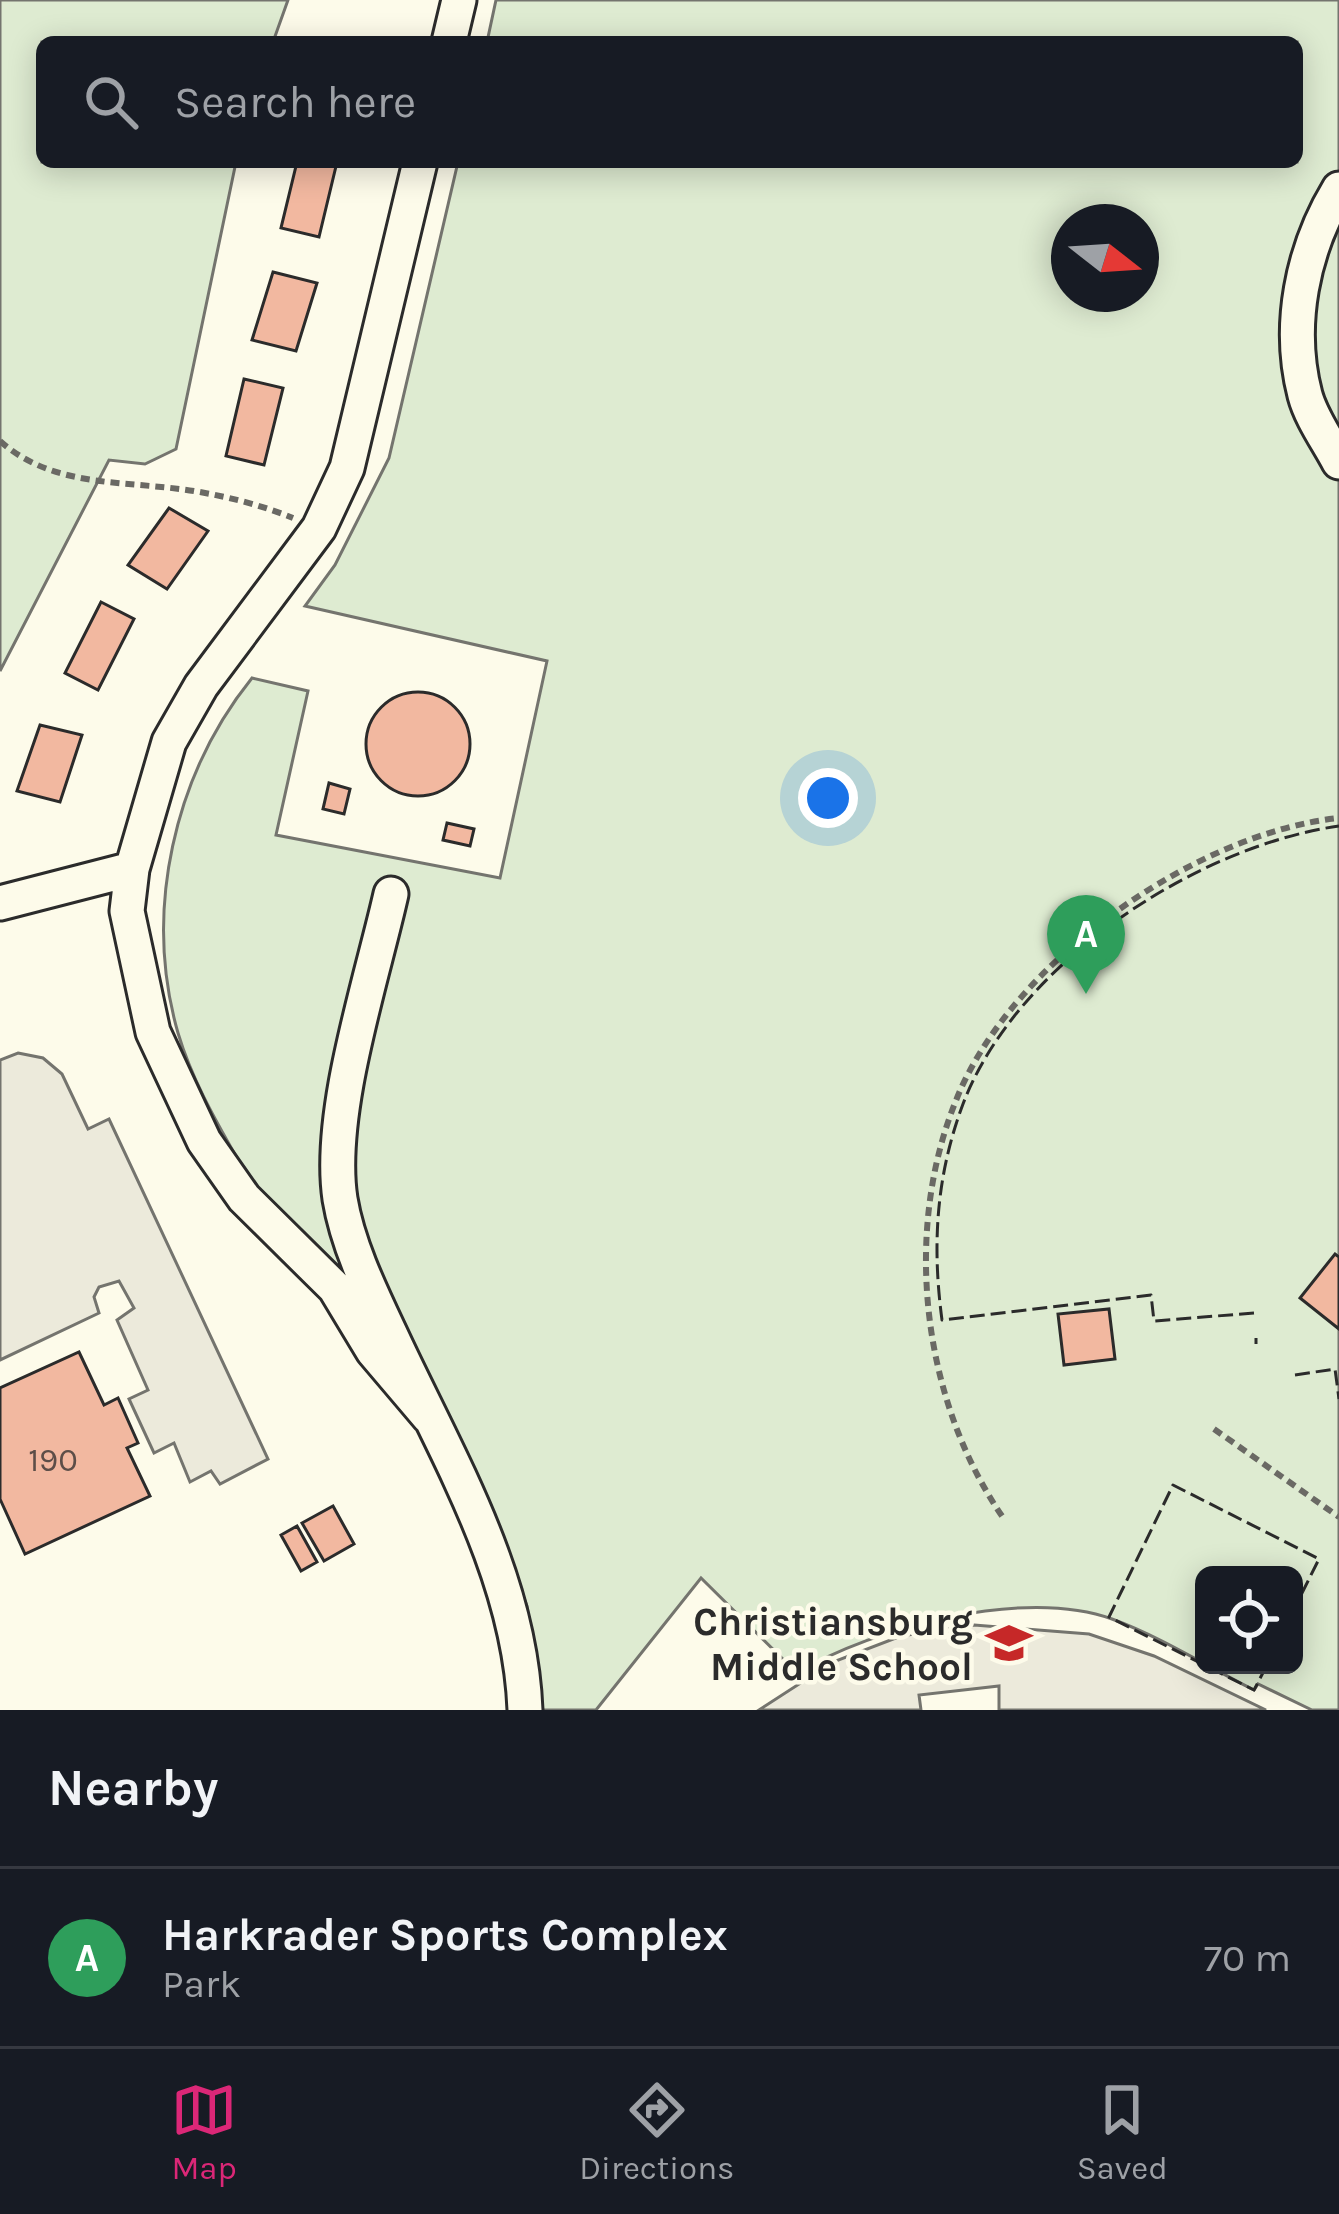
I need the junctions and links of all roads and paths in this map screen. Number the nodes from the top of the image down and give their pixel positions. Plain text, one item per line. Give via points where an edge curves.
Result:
1 (459, 0) edge
2 (450, 36) edge
3 (419, 168) edge
4 (1339, 189) edge
5 (0, 441) edge
6 (1339, 462) edge
7 (319, 528) junction
8 (1339, 818) edge
9 (132, 869) junction
10 (392, 894) dead end
11 (0, 904) edge
12 (429, 1417) junction
13 (1214, 1429) dead end
14 (1002, 1516) dead end
15 (1339, 1517) edge
16 (525, 1710) edge

1 - 2 street
3 - 7 street via 347,468
4 - 6 street via 1317,225 1294,332 1306,399
5 - 7 path via 60,476 254,503
7 - 9 street via 169,742
8 - 14 path via 1223,849 1122,905 1029,992 957,1095 938,1158 926,1271 953,1428
9 - 11 street
9 - 12 street via 127,911 137,970 185,1108 223,1172 319,1270
10 - 12 street via 344,1101 340,1198 372,1295
12 - 16 street via 513,1611
13 - 15 path

